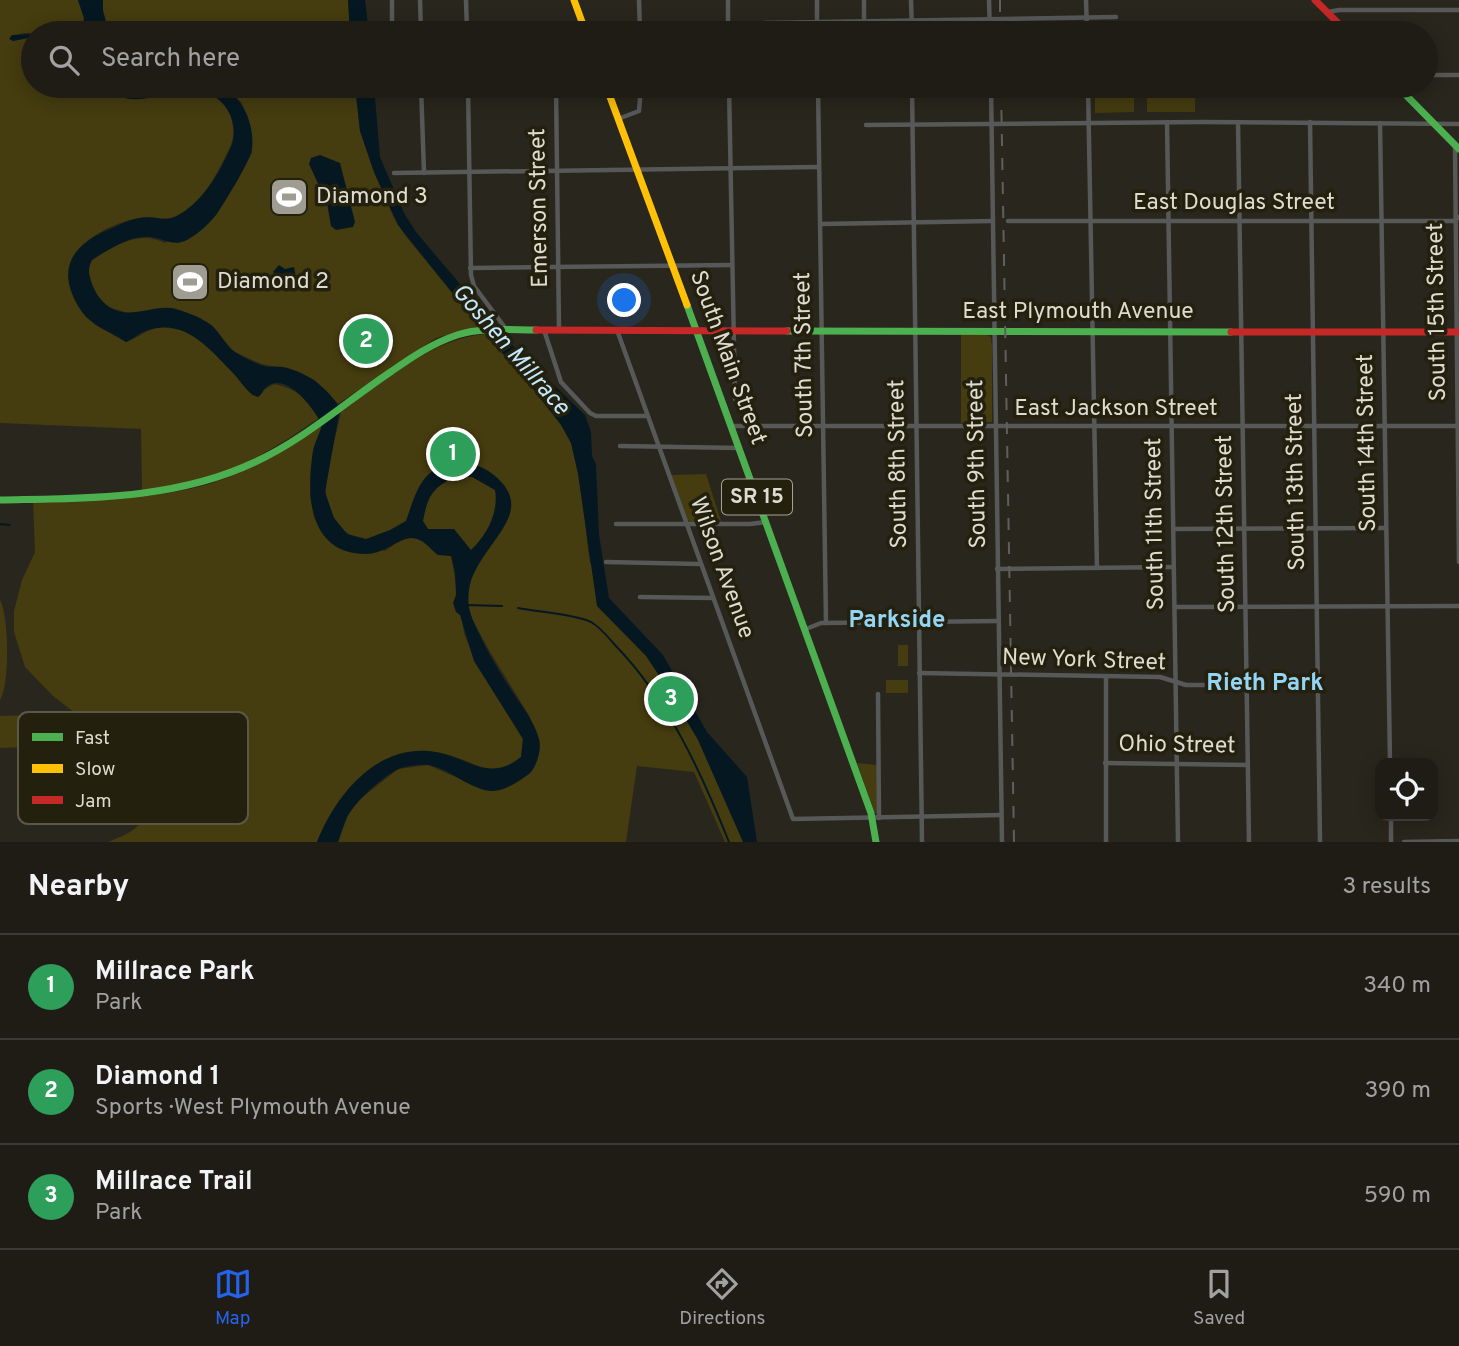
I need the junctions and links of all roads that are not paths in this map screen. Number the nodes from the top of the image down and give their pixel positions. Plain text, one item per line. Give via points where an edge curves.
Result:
1 (392, 0) edge
2 (420, 0) edge
3 (466, 0) edge
4 (574, 0) edge
5 (639, 0) edge
6 (728, 0) edge
7 (817, 0) edge
8 (864, 0) edge
9 (911, 0) edge
10 (989, 0) edge
11 (1086, 0) edge
12 (1315, 0) edge
13 (1370, 0) edge
14 (1371, 10) junction
15 (1459, 10) edge
16 (1327, 12) junction
17 (1116, 17) dead end
18 (1087, 18) junction
19 (990, 19) junction
20 (393, 21) edge
21 (421, 21) edge
22 (467, 21) edge
23 (582, 21) edge
24 (640, 21) edge
25 (728, 21) edge
26 (817, 21) edge
27 (864, 21) joint
28 (911, 21) junction
29 (1336, 21) edge
30 (1438, 75) edge
31 (1459, 75) edge
32 (421, 98) edge
33 (468, 98) edge
34 (556, 98) edge
35 (610, 98) edge
36 (640, 98) edge
37 (729, 98) edge
38 (818, 98) edge
39 (912, 98) edge
40 (991, 98) edge
41 (1088, 98) edge
42 (1409, 98) edge
43 (618, 120) junction
44 (1089, 122) junction
45 (1167, 122) junction
46 (1238, 122) junction
47 (1310, 122) junction
48 (1380, 123) junction
49 (913, 124) junction
50 (992, 124) junction
51 (1435, 124) junction
52 (1459, 124) edge
53 (866, 125) dead end
54 (1457, 147) edge
55 (819, 167) junction
56 (731, 168) junction
57 (637, 169) junction
58 (557, 170) junction
59 (469, 171) junction
60 (394, 173) dead end
61 (424, 173) junction
62 (1459, 217) edge
63 (1169, 220) junction
64 (1240, 220) junction
65 (993, 221) junction
66 (1008, 221) dead end
67 (1090, 221) junction
68 (1311, 221) junction
69 (1382, 221) junction
70 (1454, 221) junction
71 (914, 222) junction
72 (820, 224) junction
73 (733, 265) junction
74 (673, 266) junction
75 (558, 267) junction
76 (470, 268) junction
77 (503, 329) junction
78 (544, 329) junction
79 (559, 329) junction
80 (616, 329) junction
81 (697, 330) junction
82 (734, 331) junction
83 (821, 331) junction
84 (1092, 331) junction
85 (1170, 331) junction
86 (1242, 331) junction
87 (915, 332) junction
88 (994, 332) junction
89 (1313, 332) junction
90 (1384, 332) junction
91 (1457, 332) edge
92 (735, 399) dead end
93 (648, 416) junction
94 (917, 425) junction
95 (731, 426) junction
96 (824, 426) junction
97 (994, 426) junction
98 (1094, 426) junction
99 (1172, 426) junction
100 (1244, 426) junction
101 (1314, 426) junction
102 (1385, 426) junction
103 (1458, 426) edge
104 (621, 446) dead end
105 (658, 447) junction
106 (739, 448) junction
107 (0, 500) edge
108 (766, 522) junction
109 (616, 524) dead end
110 (687, 524) junction
111 (1387, 528) junction
112 (1174, 529) junction
113 (1244, 529) junction
114 (1315, 529) junction
115 (606, 562) dead end
116 (1459, 562) edge
117 (700, 564) junction
118 (1174, 567) junction
119 (1097, 568) junction
120 (997, 569) junction
121 (640, 597) dead end
122 (713, 598) junction
123 (1459, 606) edge
124 (1175, 607) junction
125 (1246, 607) junction
126 (1316, 607) junction
127 (1388, 607) junction
128 (998, 621) junction
129 (919, 622) junction
130 (826, 623) junction
131 (805, 629) junction
132 (919, 673) junction
133 (999, 674) junction
134 (1106, 676) junction
135 (1175, 681) junction
136 (1247, 685) junction
137 (878, 694) dead end
138 (1390, 758) edge
139 (1105, 763) junction
140 (1177, 764) junction
141 (1248, 765) junction
142 (1001, 815) junction
143 (922, 817) junction
144 (875, 818) junction
145 (1391, 821) edge
146 (1459, 841) edge
147 (876, 842) edge
148 (922, 842) edge
149 (1002, 842) edge
150 (1107, 842) edge
151 (1178, 842) edge
152 (1249, 842) edge
153 (1320, 842) edge
154 (1391, 842) edge
155 (1404, 842) edge

1 - 20 street
2 - 21 street
3 - 22 street
4 - 23 main road
5 - 24 street
6 - 25 street
7 - 26 street
8 - 27 street
9 - 28 street
10 - 19 street
11 - 18 street
12 - 16 main road
13 - 14 street
14 - 15 street
14 - 16 street
16 - 29 main road
17 - 18 street
18 - 19 street
19 - 28 street
27 - 28 street
30 - 31 street
32 - 61 street
33 - 59 street
34 - 58 street, Emerson Street
35 - 43 main road, South Main Street / SR 15
36 - 43 street via 639,111
37 - 56 street
38 - 55 street, South 7th Street
39 - 49 street, South 8th Street
40 - 50 street, South 9th Street
41 - 44 street
42 - 51 main road
43 - 57 main road, South Main Street / SR 15
44 - 45 street
44 - 50 street
44 - 67 street
45 - 46 street
45 - 63 street, South 11th Street
46 - 47 street
46 - 64 street, South 12th Street
47 - 48 street
47 - 68 street, South 13th Street
48 - 51 street
48 - 69 street, South 14th Street
49 - 50 street
49 - 53 street
49 - 71 street, South 8th Street
50 - 65 street, South 9th Street
51 - 52 street
51 - 54 main road
54 - 70 street, South 15th Street
55 - 56 street
55 - 72 street, South 7th Street
56 - 57 street
56 - 73 street
57 - 58 street
57 - 74 main road, South Main Street / SR 15
58 - 59 street
58 - 75 street, Emerson Street
59 - 61 street
59 - 76 street
60 - 61 street
62 - 70 street
63 - 64 street, East Douglas Street
63 - 67 street, East Douglas Street
63 - 85 street, South 11th Street
64 - 68 street, East Douglas Street
64 - 86 street, South 12th Street
65 - 71 street
65 - 88 street, South 9th Street
66 - 67 street, East Douglas Street
67 - 84 street
68 - 69 street, East Douglas Street
68 - 89 street, South 13th Street
69 - 70 street, East Douglas Street
69 - 90 street, South 14th Street
70 - 91 street, South 15th Street
71 - 72 street
71 - 87 street, South 8th Street
72 - 83 street, South 7th Street
73 - 74 street
73 - 82 street
74 - 75 street
74 - 81 main road, South Main Street / SR 15
75 - 76 street
75 - 79 street, Emerson Street
76 - 77 street via 474,286
77 - 78 main road, East Plymouth Avenue
77 - 107 main road, East Plymouth Avenue via 476,331 431,346 257,461 216,478 187,487 108,496
78 - 79 main road, East Plymouth Avenue
78 - 93 street via 561,382 590,414
79 - 80 main road, East Plymouth Avenue
80 - 81 main road, East Plymouth Avenue
80 - 93 street, Wilson Avenue
81 - 82 main road, East Plymouth Avenue
81 - 95 main road, South Main Street / SR 15
82 - 83 main road, East Plymouth Avenue
82 - 92 street
83 - 87 main road, East Plymouth Avenue
83 - 96 street, South 7th Street
84 - 85 main road, East Plymouth Avenue
84 - 88 main road, East Plymouth Avenue
84 - 98 street
85 - 86 main road, East Plymouth Avenue
85 - 99 street, South 11th Street
86 - 89 main road, East Plymouth Avenue
86 - 100 street, South 12th Street
87 - 88 main road, East Plymouth Avenue
87 - 94 street, South 8th Street
88 - 97 street, South 9th Street
89 - 90 main road, East Plymouth Avenue
89 - 101 street, South 13th Street
90 - 91 main road, East Plymouth Avenue
90 - 102 street, South 14th Street
91 - 103 street, South 15th Street
93 - 105 street, Wilson Avenue
94 - 96 street, East Jackson Street
94 - 97 street, East Jackson Street
94 - 129 street, South 8th Street
95 - 96 street, East Jackson Street
95 - 106 main road, South Main Street / SR 15
96 - 130 street, South 7th Street
97 - 98 street, East Jackson Street
97 - 120 street, South 9th Street
98 - 99 street, East Jackson Street
98 - 119 street
99 - 100 street, East Jackson Street
99 - 112 street, South 11th Street
100 - 101 street, East Jackson Street
100 - 113 street, South 12th Street
101 - 102 street, East Jackson Street
101 - 114 street, South 13th Street
102 - 103 street, East Jackson Street
102 - 111 street, South 14th Street
103 - 116 street, South 15th Street
104 - 105 street
105 - 106 street
105 - 110 street, Wilson Avenue
106 - 108 main road, South Main Street / SR 15
108 - 110 street
108 - 131 main road, South Main Street / SR 15
109 - 110 street
110 - 117 street, Wilson Avenue
111 - 114 street
111 - 127 street, South 14th Street
112 - 113 street
112 - 118 street, South 11th Street
113 - 114 street
113 - 125 street, South 12th Street
114 - 126 street, South 13th Street
115 - 117 street
117 - 122 street, Wilson Avenue
118 - 119 street
118 - 124 street, South 11th Street
119 - 120 street
120 - 128 street, South 9th Street
121 - 122 street
122 - 144 street, Wilson Avenue via 793,819
123 - 127 street
124 - 125 street
124 - 135 street, South 11th Street
125 - 126 street
125 - 136 street, South 12th Street
126 - 127 street
126 - 153 street, South 13th Street
127 - 138 street, South 14th Street
128 - 129 street
128 - 133 street, South 9th Street
129 - 130 street
129 - 132 street, South 8th Street
130 - 131 street
131 - 144 main road, South Main Street / SR 15
132 - 133 street, New York Street
132 - 143 street, South 8th Street
133 - 134 street, New York Street
133 - 142 street, South 9th Street
134 - 135 street, New York Street
134 - 139 street
135 - 136 street, New York Street
135 - 140 street, South 11th Street
136 - 141 street, South 12th Street
137 - 144 street
139 - 140 street, Ohio Street
139 - 150 street
140 - 141 street, Ohio Street
140 - 151 street, South 11th Street
141 - 152 street, South 12th Street
142 - 143 street
142 - 149 street, South 9th Street
143 - 144 street
143 - 148 street, South 8th Street
144 - 147 main road, South Main Street / SR 15
145 - 154 street
146 - 155 street

